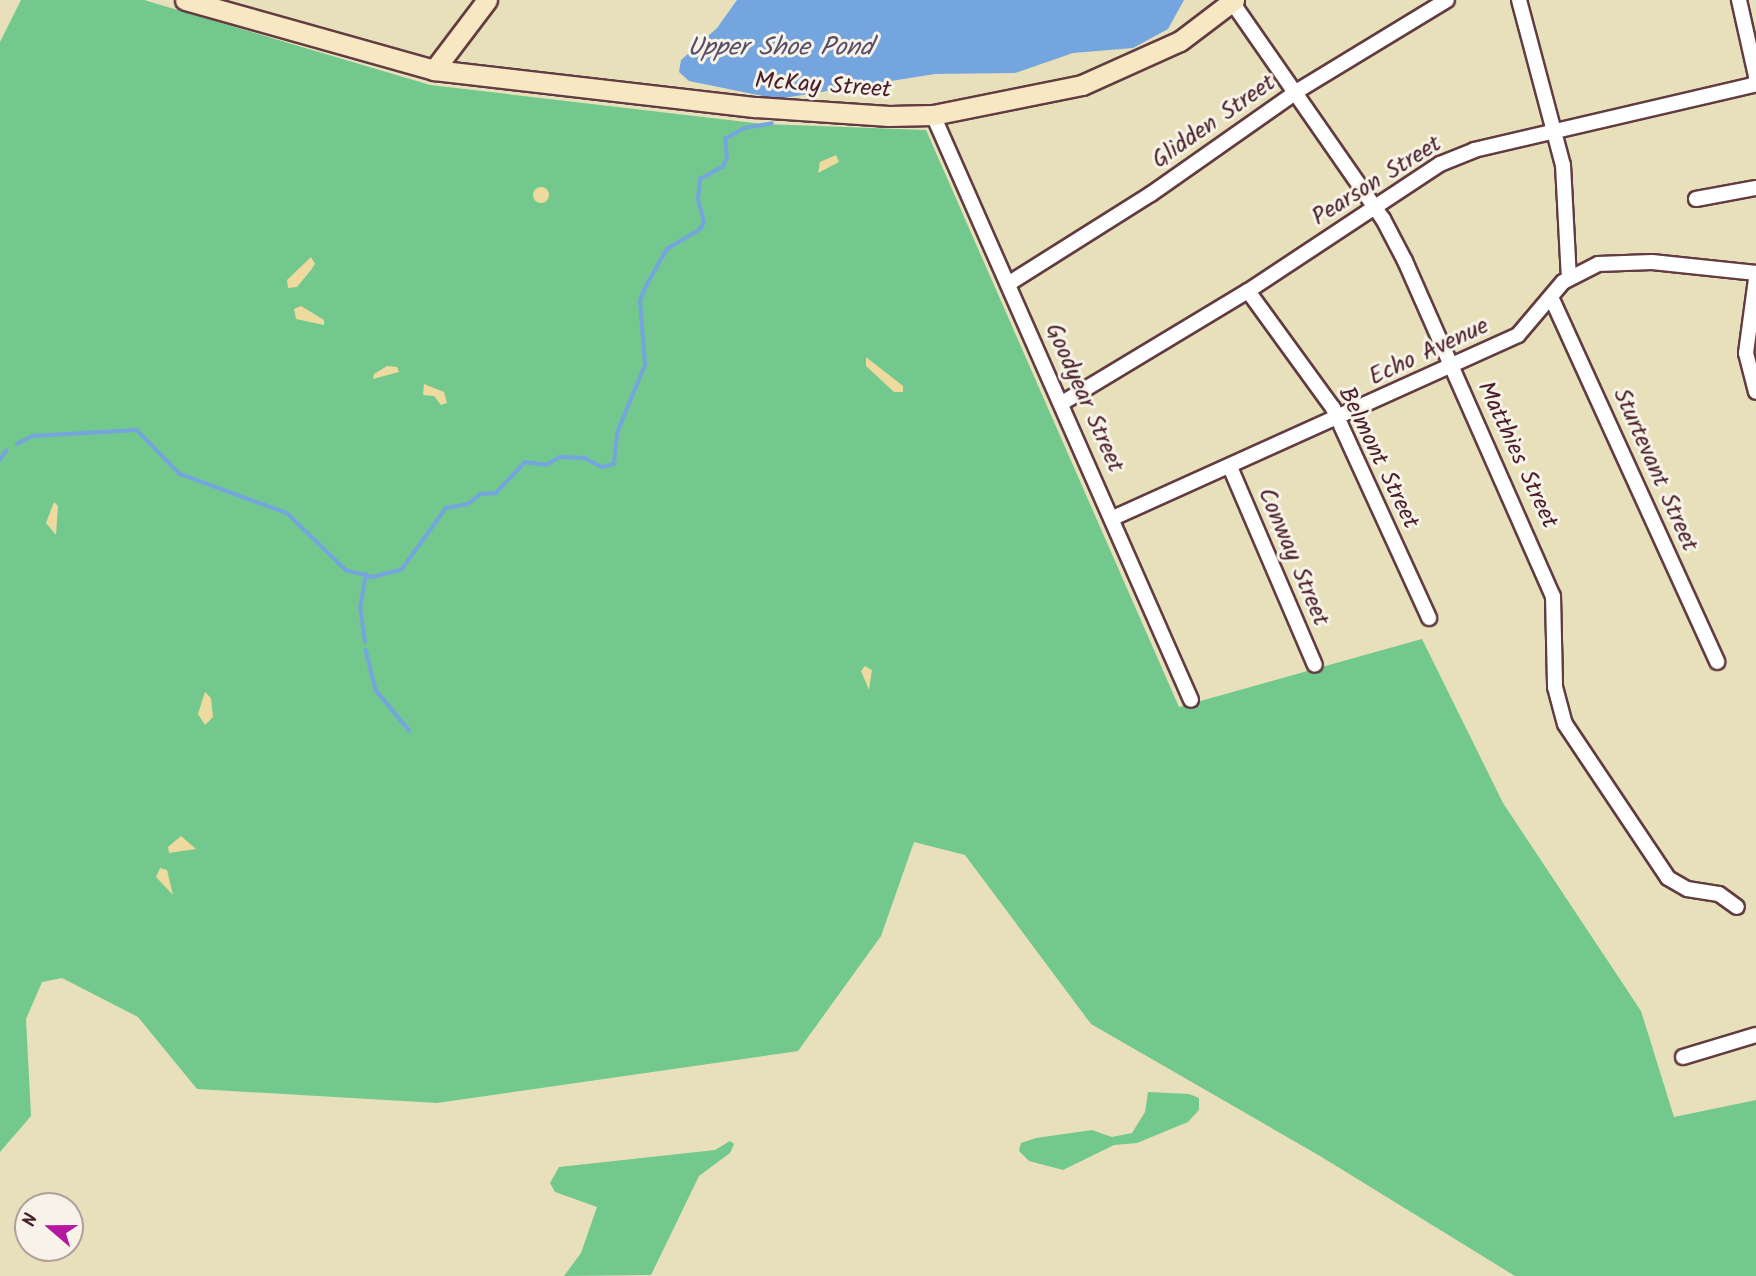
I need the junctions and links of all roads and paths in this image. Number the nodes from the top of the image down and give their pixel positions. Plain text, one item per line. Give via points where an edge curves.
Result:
1 (185, 0) edge
2 (487, 0) edge
3 (1447, 0) edge
4 (1519, 0) edge
5 (1739, 0) edge
6 (1233, 1) edge
7 (434, 70) junction
8 (1755, 80) edge
9 (1295, 93) junction
10 (933, 115) junction
11 (1553, 129) junction
12 (1756, 188) edge
13 (1696, 198) dead end
14 (1374, 207) junction
15 (1756, 273) edge
16 (1569, 278) junction
17 (1756, 279) edge
18 (1008, 284) junction
19 (1248, 291) junction
20 (1551, 297) junction
21 (1451, 366) junction
22 (1756, 392) edge
23 (1062, 403) junction
24 (1339, 419) junction
25 (1230, 467) junction
26 (1113, 518) junction
27 (1429, 618) dead end
28 (1717, 662) dead end
29 (1315, 664) dead end
30 (1191, 699) dead end
31 (1737, 907) dead end
32 (1756, 1035) edge
33 (1683, 1057) dead end

1 - 7 main road, McKay Street
2 - 7 main road
3 - 9 street, Glidden Street
4 - 11 street
5 - 8 street
6 - 9 street, Matthies Street
6 - 10 main road, McKay Street via 1180,41 1094,80 1015,102
7 - 10 main road, McKay Street via 836,115
8 - 11 street, Pearson Street
9 - 14 street, Matthies Street
9 - 18 street, Glidden Street via 1151,194
10 - 18 street, Goodyear Street
11 - 14 street, Pearson Street via 1462,155
11 - 16 street via 1568,205 1565,243
12 - 13 street
14 - 19 street, Pearson Street
14 - 21 street, Matthies Street via 1405,261
15 - 16 street, Echo Avenue via 1615,260
16 - 20 street, Echo Avenue
17 - 22 street via 1746,353
18 - 23 street, Goodyear Street
19 - 23 street, Pearson Street
19 - 24 street, Belmont Street
20 - 21 street, Echo Avenue via 1518,335
20 - 28 street, Sturtevant Street
21 - 24 street, Echo Avenue
21 - 31 street, Matthies Street via 1553,596 1555,687 1565,724 1668,878 1687,889 1719,894
23 - 26 street, Goodyear Street
24 - 25 street, Echo Avenue
24 - 27 street, Belmont Street
25 - 26 street, Echo Avenue
25 - 29 street, Conway Street
26 - 30 street, Goodyear Street
32 - 33 street

